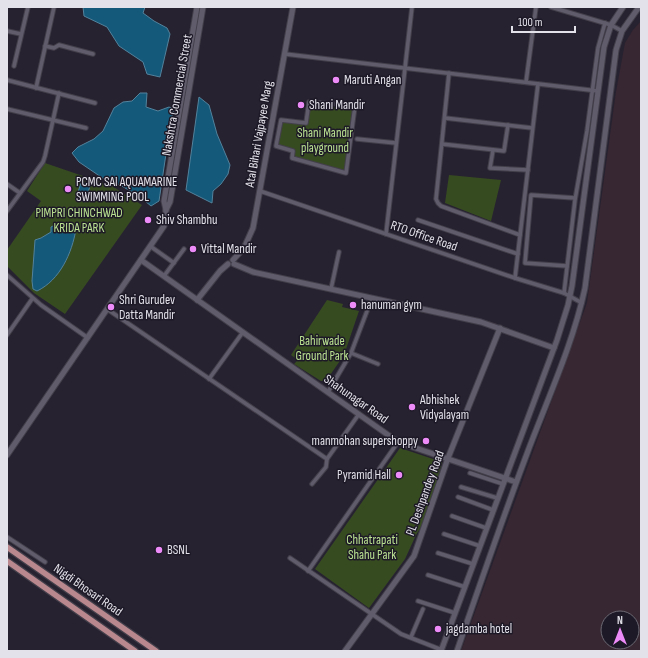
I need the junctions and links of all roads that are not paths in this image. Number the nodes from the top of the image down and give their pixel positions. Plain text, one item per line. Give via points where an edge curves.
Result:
1 (28, 7) edge
2 (54, 7) edge
3 (197, 7) edge
4 (203, 7) edge
5 (293, 7) edge
6 (412, 7) edge
7 (536, 7) edge
8 (551, 7) edge
9 (623, 7) edge
10 (639, 7) edge
11 (605, 23) junction
12 (611, 25) junction
13 (622, 30) junction
14 (7, 31) edge
15 (21, 34) junction
16 (45, 46) junction
17 (93, 54) dead end
18 (284, 54) junction
19 (14, 66) dead end
20 (405, 68) junction
21 (449, 73) junction
22 (7, 80) edge
23 (526, 82) junction
24 (538, 84) junction
25 (36, 88) junction
26 (592, 90) junction
27 (598, 91) junction
28 (59, 94) junction
29 (95, 103) dead end
30 (7, 109) edge
31 (445, 118) junction
32 (53, 120) junction
33 (508, 125) junction
34 (86, 128) dead end
35 (532, 128) junction
36 (357, 139) dead end
37 (396, 143) junction
38 (442, 144) junction
39 (276, 146) joint
40 (493, 150) junction
41 (528, 170) junction
42 (7, 184) edge
43 (260, 191) junction
44 (20, 193) junction
45 (575, 198) junction
46 (166, 210) junction
47 (7, 211) edge
48 (418, 220) dead end
49 (386, 234) junction
50 (520, 235) junction
51 (150, 246) junction
52 (184, 249) dead end
53 (339, 252) dead end
54 (518, 254) junction
55 (141, 260) junction
56 (174, 263) junction
57 (232, 263) junction
58 (567, 266) junction
59 (7, 274) edge
60 (164, 276) junction
61 (515, 278) junction
62 (331, 289) junction
63 (564, 293) junction
64 (570, 296) junction
65 (372, 298) junction
66 (32, 299) junction
67 (197, 300) junction
68 (582, 303) junction
69 (107, 309) junction
70 (500, 328) junction
71 (243, 332) junction
72 (7, 335) edge
73 (88, 338) junction
74 (554, 348) junction
75 (351, 354) junction
76 (378, 364) dead end
77 (210, 379) junction
78 (328, 392) junction
79 (359, 414) junction
80 (398, 442) junction
81 (7, 455) edge
82 (448, 458) junction
83 (327, 459) junction
84 (470, 473) dead end
85 (505, 478) junction
86 (516, 482) junction
87 (312, 484) dead end
88 (503, 484) junction
89 (461, 487) dead end
90 (458, 497) dead end
91 (497, 498) junction
92 (493, 510) junction
93 (452, 516) dead end
94 (486, 528) junction
95 (444, 534) dead end
96 (7, 537) edge
97 (480, 546) junction
98 (7, 547) edge
99 (438, 553) dead end
100 (32, 554) junction
101 (290, 558) dead end
102 (7, 561) edge
103 (27, 561) junction
104 (45, 562) dead end
105 (473, 564) junction
106 (308, 571) junction
107 (428, 576) dead end
108 (465, 587) junction
109 (418, 601) dead end
110 (423, 609) dead end
111 (372, 613) junction
112 (455, 613) junction
113 (411, 637) junction
114 (442, 650) edge
115 (135, 651) edge
116 (156, 651) edge
117 (345, 651) edge
118 (457, 651) edge

1 - 15 street
2 - 16 street
3 - 46 street, Nakshtra Commercial Street via 164,201
4 - 46 street, Nakshtra Commercial Street via 170,202
5 - 18 street, Atal Bihari Vajpayee Marg
6 - 20 street
7 - 23 street
8 - 11 street
9 - 12 street
10 - 13 street
11 - 12 street
11 - 26 street via 598,48
12 - 13 street
12 - 27 street via 604,47
13 - 68 street via 616,50
14 - 15 street
15 - 19 street
16 - 17 street via 54,48 59,45
16 - 25 street
18 - 20 street
18 - 43 street, Atal Bihari Vajpayee Marg
20 - 21 street
20 - 37 street
21 - 23 street
21 - 31 street
22 - 25 street
23 - 24 street
24 - 26 street
24 - 35 street
25 - 28 street
26 - 27 street
26 - 45 street
27 - 64 street
28 - 29 street
28 - 32 street
30 - 32 street
31 - 33 street
31 - 38 street
32 - 34 street
32 - 44 street via 45,156
33 - 35 street
33 - 40 street via 504,151
35 - 41 street
36 - 37 street
37 - 49 street
38 - 40 street
38 - 50 street via 436,199 438,203
39 - 39 street via 281,120 306,123 309,102 355,106 346,173 292,158 293,151
40 - 41 street via 490,168
41 - 50 street
42 - 44 street
43 - 49 street, RTO Office Road
43 - 57 street, Atal Bihari Vajpayee Marg via 253,228 244,248
44 - 47 street
45 - 58 street
45 - 58 street via 531,194 525,262
46 - 51 street, Nakshtra Commercial Street via 164,226
48 - 54 street
49 - 61 street, RTO Office Road
50 - 54 street
51 - 55 street, Nakshtra Commercial Street
51 - 56 street
52 - 56 street
53 - 62 street
54 - 61 street
55 - 60 street, Shahunagar Road
55 - 69 street, Nakshtra Commercial Street
56 - 60 street
57 - 62 street via 253,272
57 - 67 street, Atal Bihari Vajpayee Marg via 220,271
58 - 63 street
59 - 66 street
60 - 67 street, Shahunagar Road
61 - 63 street, RTO Office Road
62 - 65 street
63 - 64 street, RTO Office Road
64 - 68 street, RTO Office Road
64 - 74 street
65 - 70 street
65 - 75 street
66 - 72 street
66 - 73 street
67 - 71 street, Shahunagar Road
68 - 86 street
69 - 73 street, Nakshtra Commercial Street
69 - 77 street
70 - 74 street
70 - 82 street, PL Deshpandey Road
71 - 77 street
71 - 78 street, Shahunagar Road
73 - 81 street, Nakshtra Commercial Street
74 - 85 street
75 - 76 street
75 - 78 street
77 - 83 street
78 - 79 street, Shahunagar Road
79 - 80 street, Shahunagar Road
79 - 83 street
80 - 82 street, Shahunagar Road
80 - 106 street
82 - 85 street, Shahunagar Road
82 - 111 street, PL Deshpandey Road via 414,556
83 - 87 street via 326,467
84 - 88 street
85 - 86 street, Shahunagar Road
85 - 88 street
86 - 118 street
88 - 91 street
89 - 91 street
90 - 92 street
91 - 92 street
92 - 94 street
93 - 94 street
94 - 97 street
95 - 97 street
96 - 100 street
97 - 105 street
98 - 103 main road, Nigdi Bhosari Road
99 - 105 street
100 - 103 street
100 - 104 street
101 - 106 street
102 - 115 main road, Nigdi Bhosari Road
103 - 116 main road, Nigdi Bhosari Road
105 - 108 street
106 - 111 street
107 - 108 street
108 - 112 street
109 - 112 street
110 - 113 street
111 - 113 street via 401,634
111 - 117 street, PL Deshpandey Road
112 - 114 street
113 - 114 street

